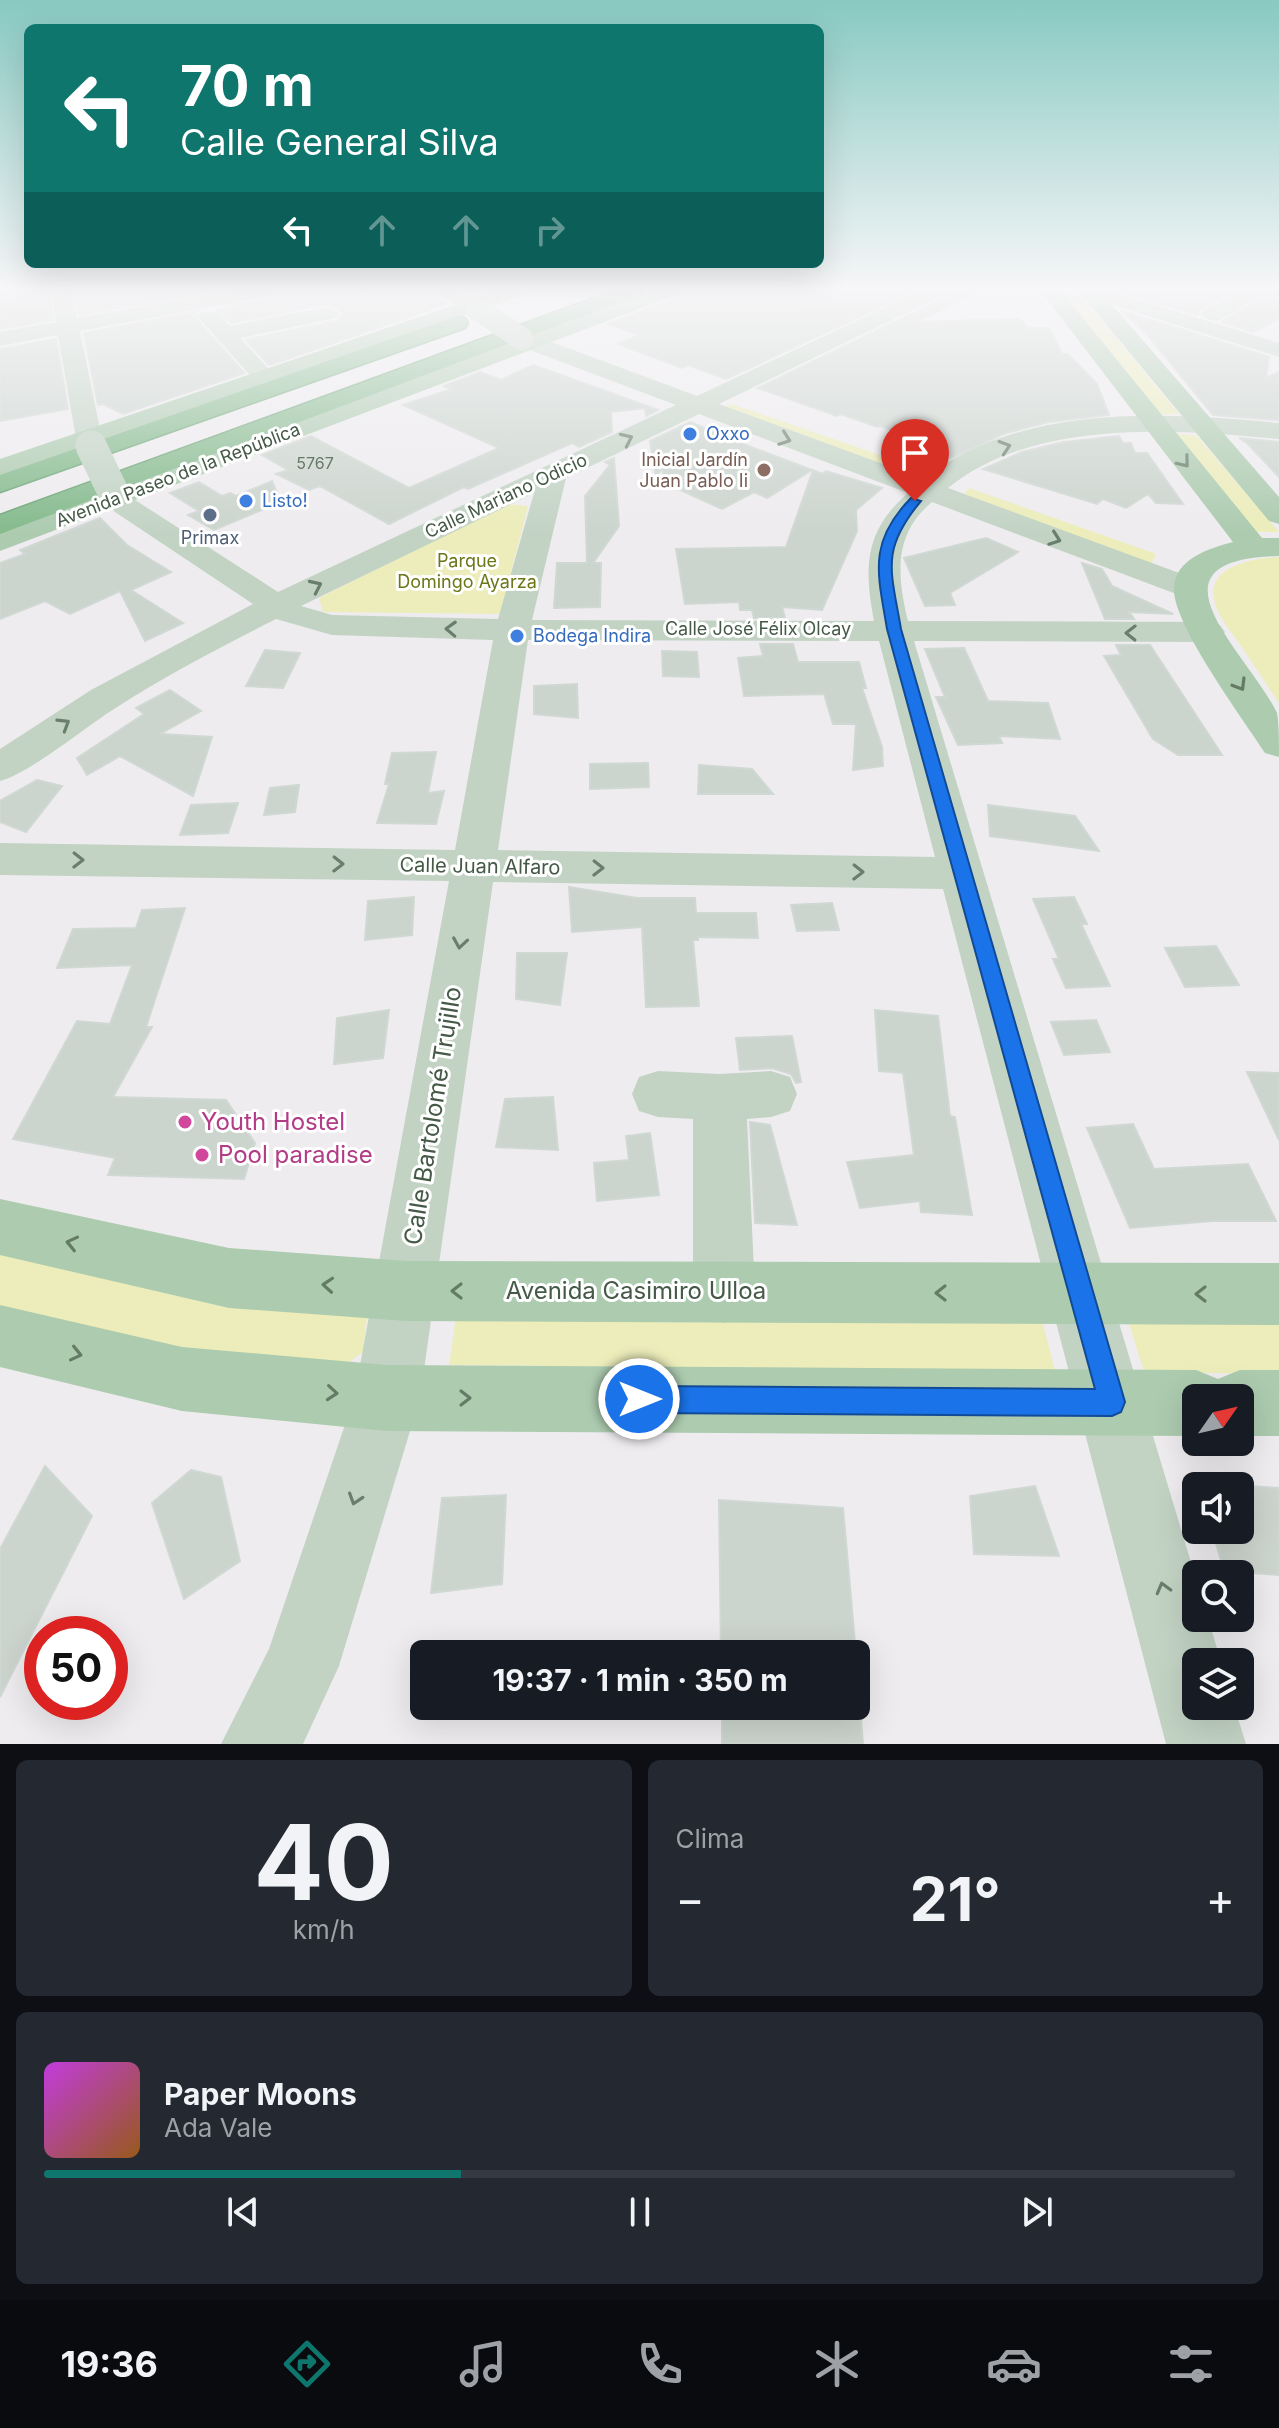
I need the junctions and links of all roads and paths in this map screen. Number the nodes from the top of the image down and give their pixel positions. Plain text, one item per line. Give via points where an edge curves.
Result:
1 (76, 371) edge
2 (259, 371) edge
3 (284, 371) edge
4 (310, 371) edge
5 (414, 371) edge
6 (459, 371) edge
7 (612, 371) edge
8 (662, 371) edge
9 (768, 371) edge
10 (1127, 371) edge
11 (1142, 371) edge
12 (265, 378) junction
13 (723, 393) junction
14 (696, 406) junction
15 (1177, 425) junction
16 (1279, 431) edge
17 (89, 441) junction
18 (0, 468) edge
19 (553, 474) junction
20 (937, 482) junction
21 (0, 484) edge
22 (511, 493) junction
23 (114, 495) junction
24 (547, 506) junction
25 (1055, 510) dead end
26 (1279, 515) edge
27 (0, 525) edge
28 (0, 542) edge
29 (1266, 547) edge
30 (1190, 568) junction
31 (276, 605) junction
32 (894, 629) junction
33 (512, 630) junction
34 (1208, 632) junction
35 (1279, 744) edge
36 (0, 768) edge
37 (0, 859) edge
38 (472, 866) junction
39 (961, 873) junction
40 (658, 1094) dead end
41 (0, 1227) edge
42 (406, 1291) junction
43 (724, 1292) junction
44 (1079, 1293) junction
45 (1279, 1294) edge
46 (0, 1336) edge
47 (387, 1398) junction
48 (1112, 1402) junction
49 (1182, 1403) edge
50 (1254, 1403) edge
51 (1279, 1403) edge
52 (261, 1744) edge
53 (1206, 1744) edge

1 - 17 street
2 - 12 street
3 - 12 main road
4 - 21 highway
5 - 27 highway
6 - 23 main road, Avenida Paseo de la República
7 - 14 street
8 - 13 street
9 - 13 street, Calle Mariano Odicio
10 - 15 main road
11 - 15 main road
12 - 17 main road
13 - 14 street, Calle Mariano Odicio
13 - 20 street
19 -> 14 street, Calle Mariano Odicio
14 -> 20 street
15 - 16 street
20 -> 15 street via 976,457 1042,437
15 - 26 main road
15 -> 29 main road
17 - 18 main road
17 - 23 street, bridge
19 - 22 street, Calle Mariano Odicio
19 - 24 street, Calle Bartolomé Trujillo
20 - 25 street
20 -> 30 street
20 - 32 street via 904,512 885,550
22 - 24 street via 532,495
31 -> 22 street, Calle Mariano Odicio
23 - 28 main road, Avenida Paseo de la República
23 - 31 street, Calle José Félix Olcay
24 - 33 street, Calle Bartolomé Trujillo
29 - 30 main road
30 - 34 main road via 1192,599
33 -> 31 street, Calle José Félix Olcay via 332,625
36 -> 31 street, Calle Mariano Odicio via 158,666
32 - 33 street, Calle José Félix Olcay
34 -> 32 street, Calle José Félix Olcay
32 - 39 street
33 - 38 street, Calle Bartolomé Trujillo
34 -> 35 main road
37 -> 38 street, Calle Juan Alfaro
38 -> 39 street, Calle Juan Alfaro
38 -> 42 street, Calle Bartolomé Trujillo
39 - 44 street
40 - 43 street via 745,1096
42 -> 41 main road, Avenida Casimiro Ulloa via 229,1278
43 -> 42 main road, Avenida Casimiro Ulloa
42 - 47 street, Calle Bartolomé Trujillo
44 -> 43 main road, Avenida Casimiro Ulloa
45 -> 44 main road, Avenida Casimiro Ulloa
44 - 48 street
46 -> 47 main road via 182,1379
47 -> 48 main road
47 -> 52 street, Calle Bartolomé Trujillo via 301,1666
48 - 49 main road
53 -> 48 street
50 - 51 main road

